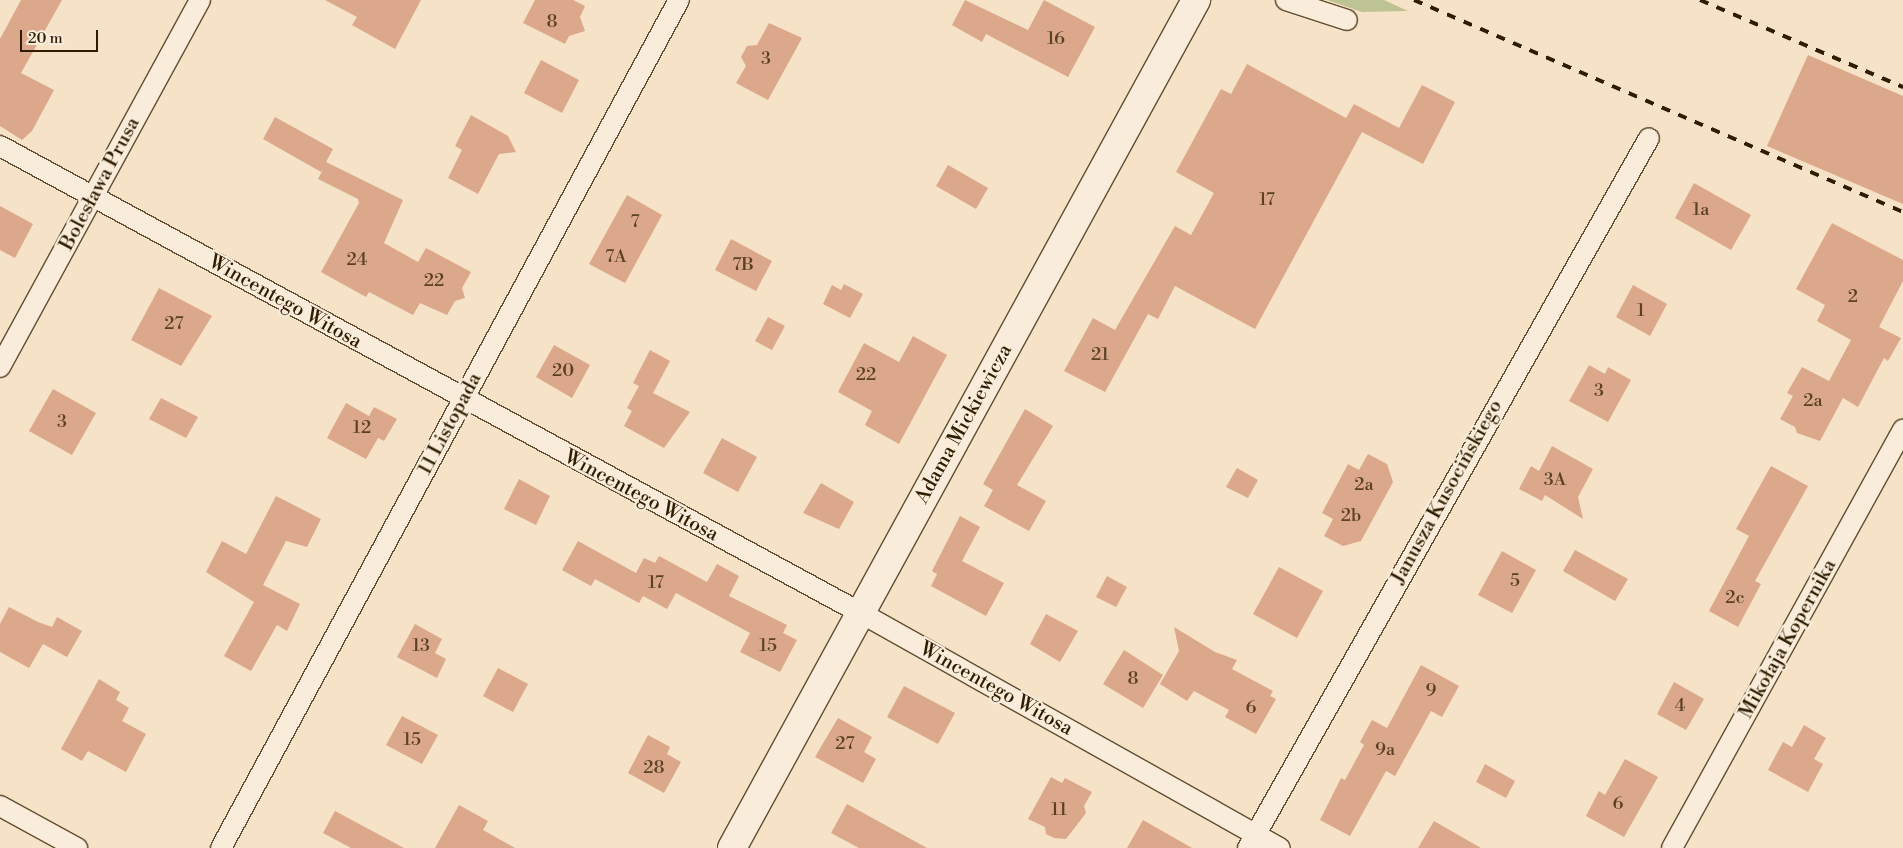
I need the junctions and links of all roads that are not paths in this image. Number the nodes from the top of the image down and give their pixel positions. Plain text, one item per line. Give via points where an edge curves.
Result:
1 (200, 0) edge
2 (679, 0) edge
3 (1196, 0) edge
4 (1286, 0) edge
5 (1347, 20) dead end
6 (1649, 138) dead end
7 (0, 146) edge
8 (93, 197) junction
9 (0, 367) edge
10 (463, 400) junction
11 (1903, 430) edge
12 (861, 613) junction
13 (0, 806) edge
14 (1252, 841) edge
15 (77, 848) edge
16 (221, 848) edge
17 (732, 848) edge
18 (1280, 848) edge
19 (1672, 848) edge

1 - 8 street, Bolesława Prusa
2 - 10 street, 11 Listopada
3 - 12 street, Adama Mickiewicza
4 - 5 street
6 - 14 street, Janusza Kusocińskiego
7 - 8 street, Wincentego Witosa
8 - 9 street, Bolesława Prusa
8 - 10 street, Wincentego Witosa
10 - 12 street, Wincentego Witosa
10 - 16 street, 11 Listopada
11 - 19 street, Mikołaja Kopernika
12 - 14 street, Wincentego Witosa
12 - 17 street, Adama Mickiewicza
13 - 15 street
14 - 18 street, Wincentego Witosa

